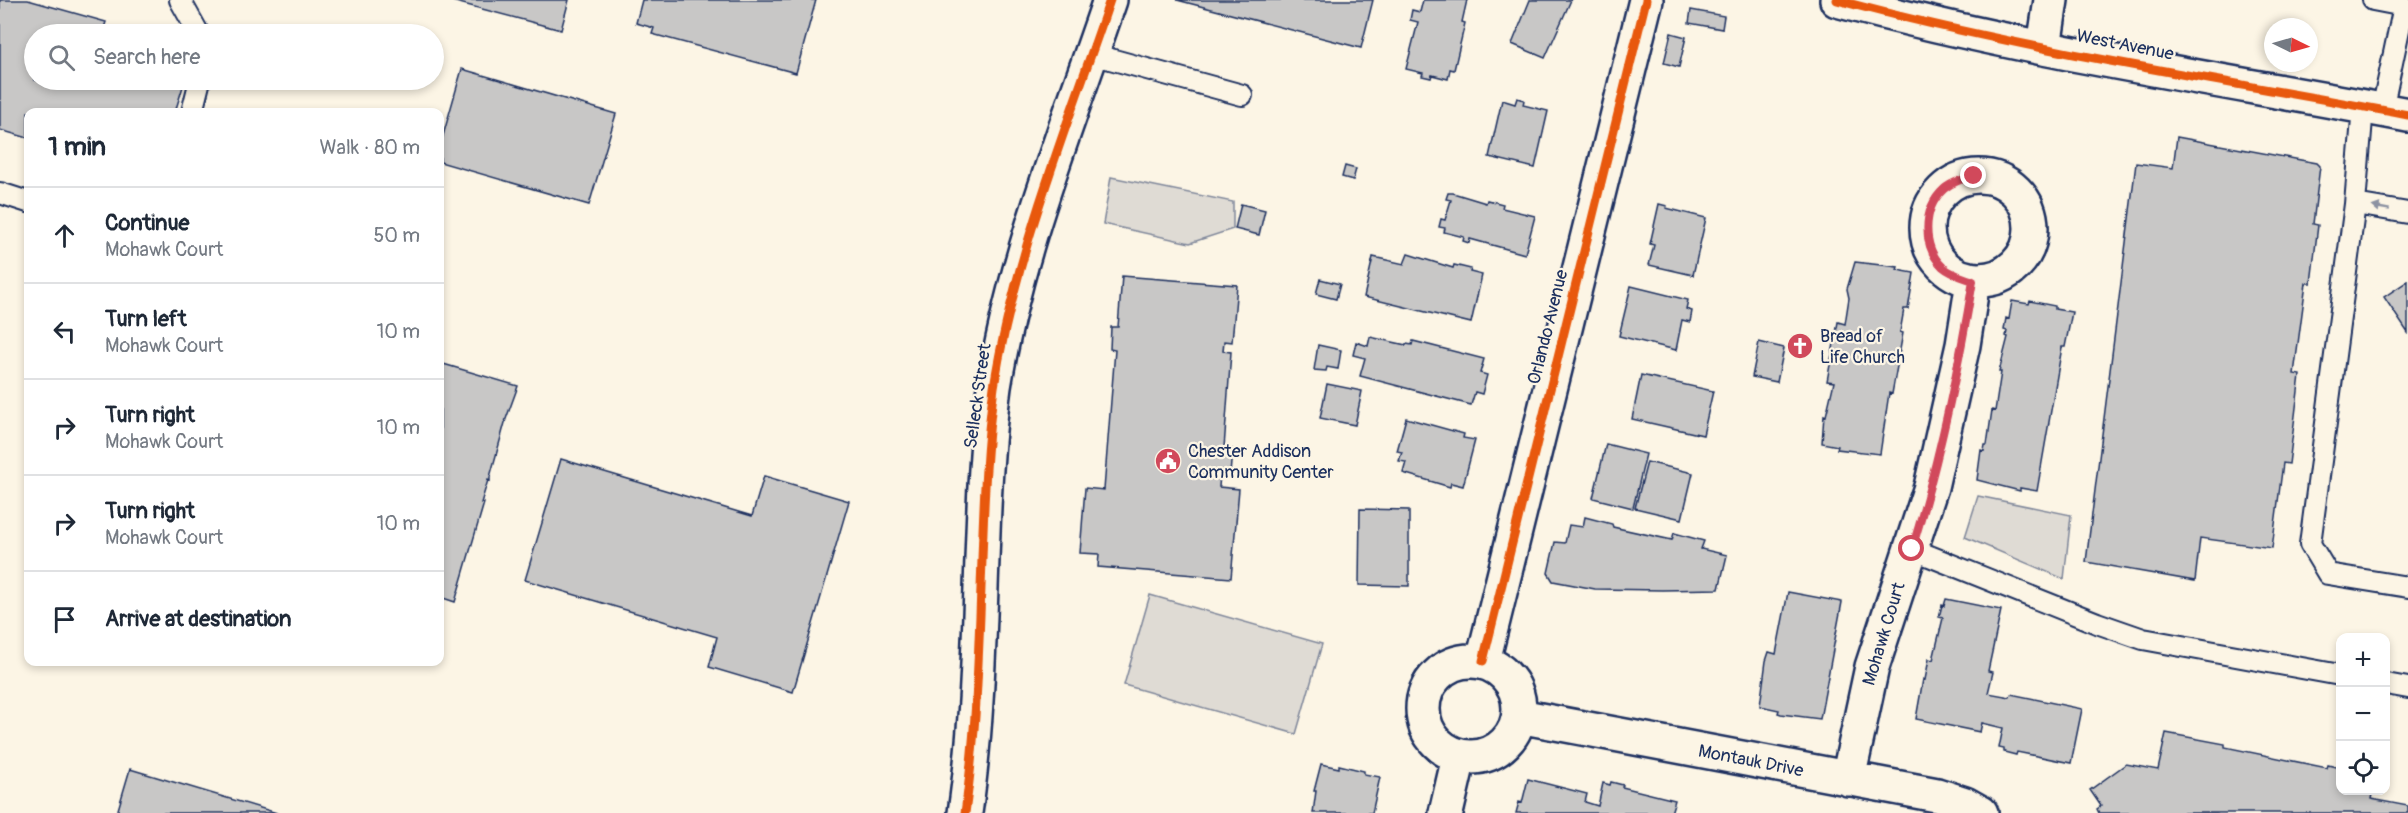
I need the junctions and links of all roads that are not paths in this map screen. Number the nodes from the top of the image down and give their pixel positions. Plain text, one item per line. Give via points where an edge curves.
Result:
1 (180, 0) edge
2 (1110, 0) edge
3 (1646, 0) edge
4 (1837, 0) edge
5 (2051, 0) edge
6 (2373, 0) edge
7 (193, 24) edge
8 (2044, 47) junction
9 (1092, 54) junction
10 (198, 90) edge
11 (1242, 95) dead end
12 (193, 108) edge
13 (2384, 111) edge
14 (0, 193) edge
15 (24, 201) edge
16 (2355, 204) junction
17 (2408, 213) edge
18 (1973, 281) dead end
19 (1912, 549) junction
20 (2408, 587) edge
21 (1483, 662) junction
22 (2336, 674) edge
23 (2390, 685) edge
24 (2408, 688) edge
25 (1519, 716) junction
26 (1459, 757) junction
27 (1848, 779) junction
28 (965, 813) edge
29 (1446, 813) edge
30 (1981, 813) edge

1 - 7 lane
2 - 9 street, Selleck Street
3 - 21 street, Orlando Avenue
4 - 8 street, West Avenue
5 - 8 street
6 - 13 lane via 2404,6
8 - 13 street, West Avenue
9 - 11 lane
9 - 28 street, Selleck Street via 1030,238 1000,349 986,460 978,677
10 - 12 lane
13 - 16 lane
14 - 15 lane
17 -> 16 lane
16 - 20 lane via 2310,544 2328,574
18 - 19 street, Mohawk Court via 1944,433
19 - 22 lane via 2143,639
19 - 27 street, Mohawk Court via 1872,667
21 - 25 street via 1503,672 1517,692
21 - 26 street via 1461,661 1451,665 1426,687 1422,709 1427,730 1441,748
23 - 24 lane
25 - 26 street via 1512,735 1498,750 1480,757
25 - 27 street, Montauk Drive
26 - 29 street
27 - 30 street, Montauk Drive via 1936,795

